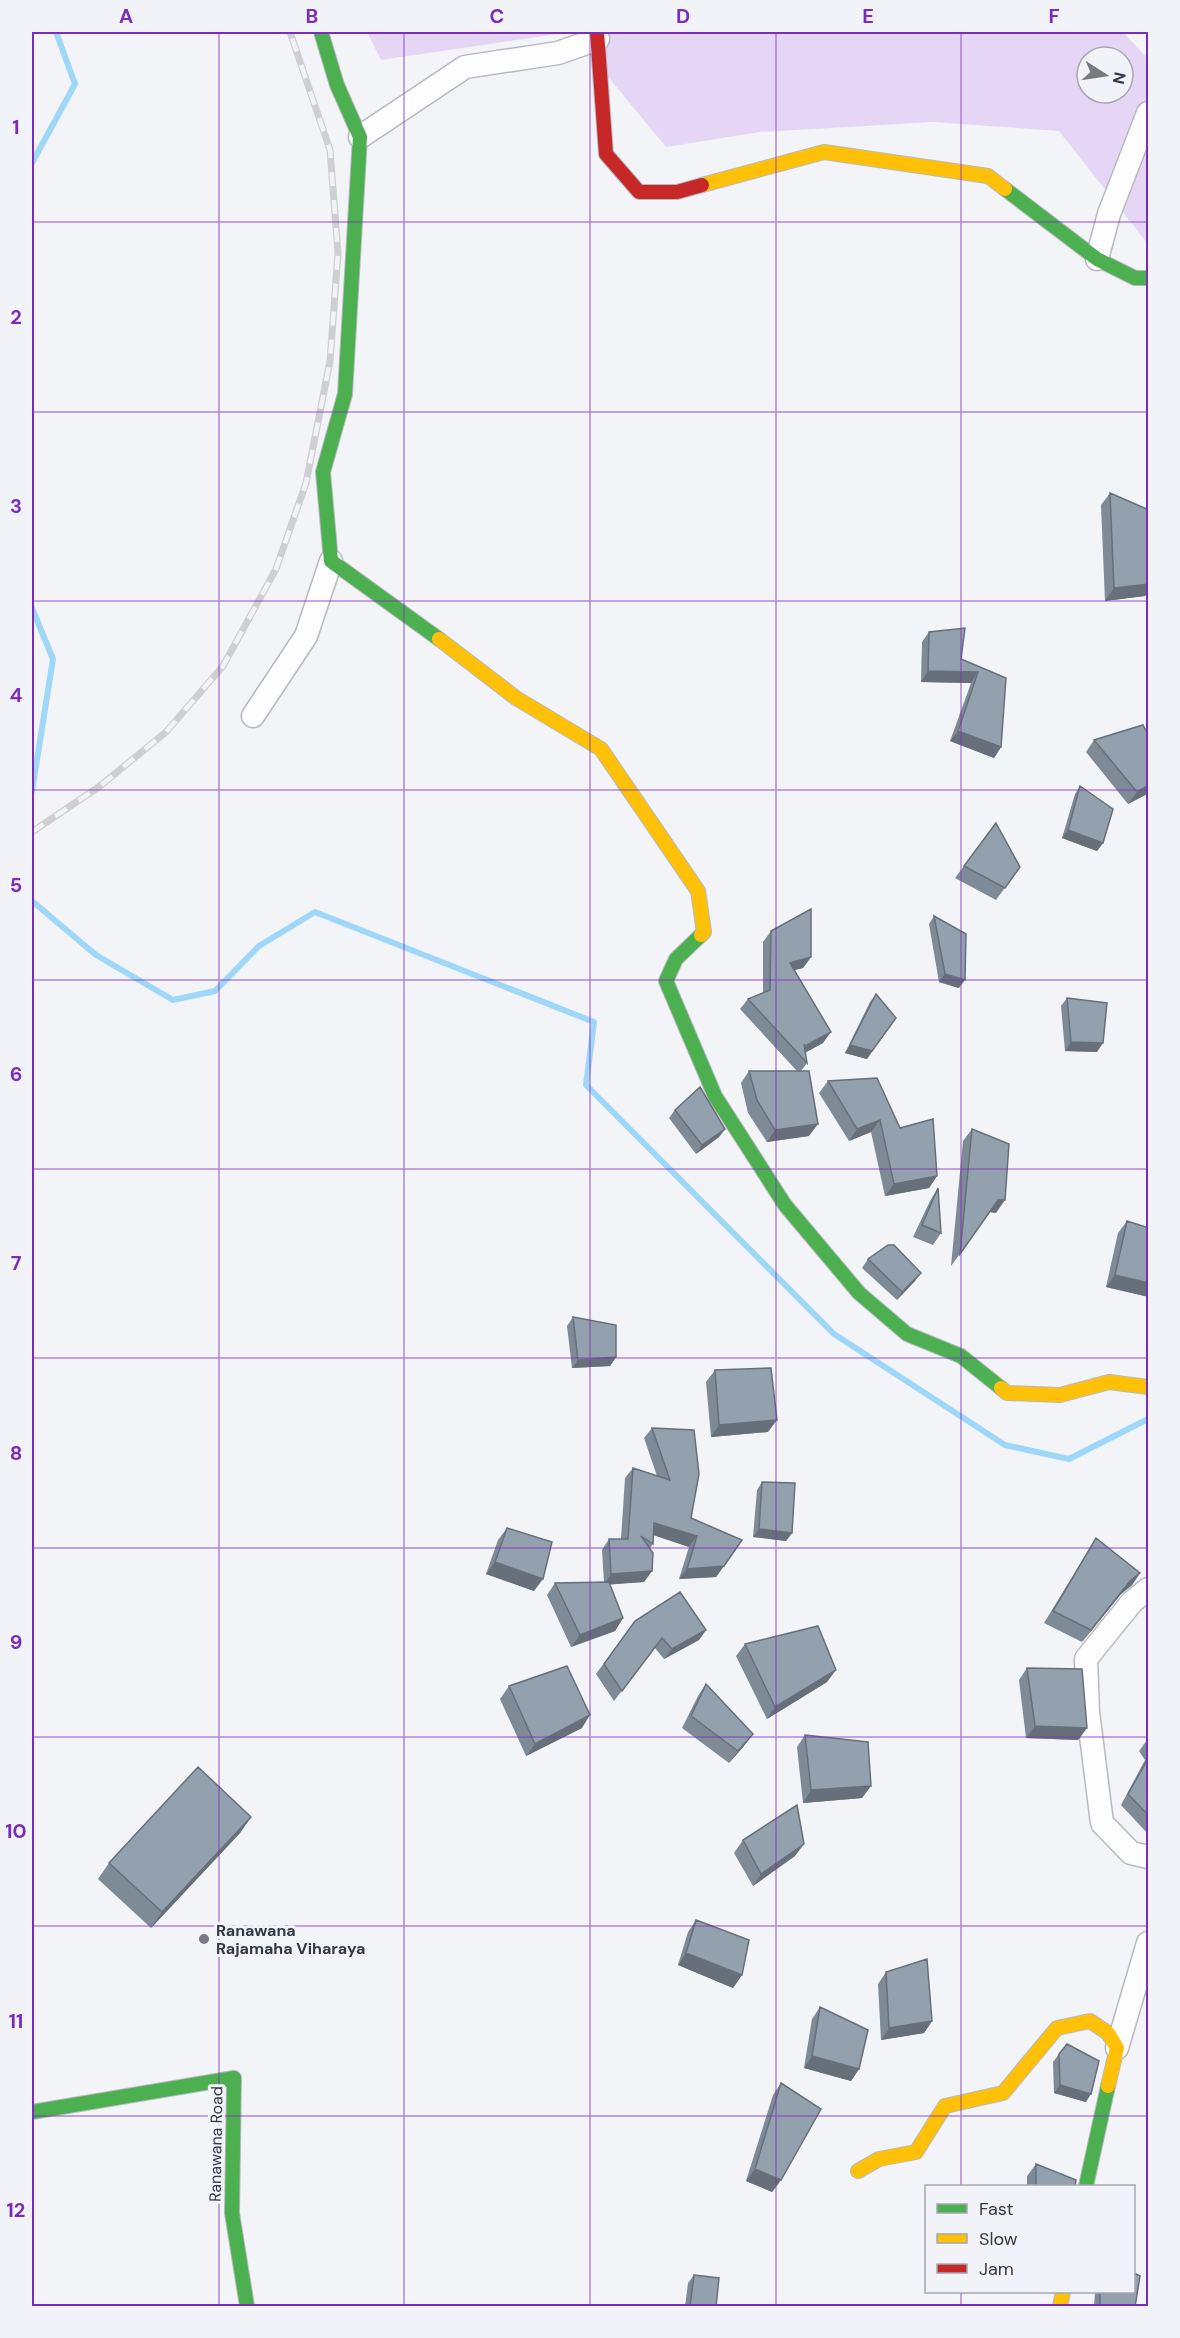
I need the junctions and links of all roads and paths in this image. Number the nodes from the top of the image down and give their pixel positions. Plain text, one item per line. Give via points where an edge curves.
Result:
1 (321, 32) edge
2 (598, 35) edge
3 (1149, 113) edge
4 (360, 137) junction
5 (1097, 259) junction
6 (1149, 278) edge
7 (331, 561) junction
8 (253, 716) dead end
9 (1149, 1387) edge
10 (1149, 1589) edge
11 (1149, 1857) edge
12 (1149, 1943) edge
13 (1117, 2048) junction
14 (32, 2112) edge
15 (858, 2171) dead end
16 (1086, 2185) edge
17 (247, 2307) edge

1 - 4 street via 337,85
2 - 4 street via 558,53 465,67
2 - 5 street via 606,154 639,192 678,192 824,152 976,174 988,176
3 - 5 street via 1109,214
4 - 7 street via 345,394 323,472
5 - 6 street via 1135,278
7 - 8 street via 306,636
7 - 9 street via 516,698 601,749 698,891 704,932 676,959 666,981 715,1096 785,1205 859,1293 907,1334 961,1356 1006,1393 1060,1395 1109,1382
10 - 11 street via 1132,1602 1086,1659 1088,1712 1102,1823 1131,1853
12 - 13 street
13 - 15 street via 1108,2032 1090,2021 1057,2028 1003,2093 945,2106 916,2152 879,2159
13 - 16 street
14 - 17 street, Ranawana Road via 234,2078 232,2212

